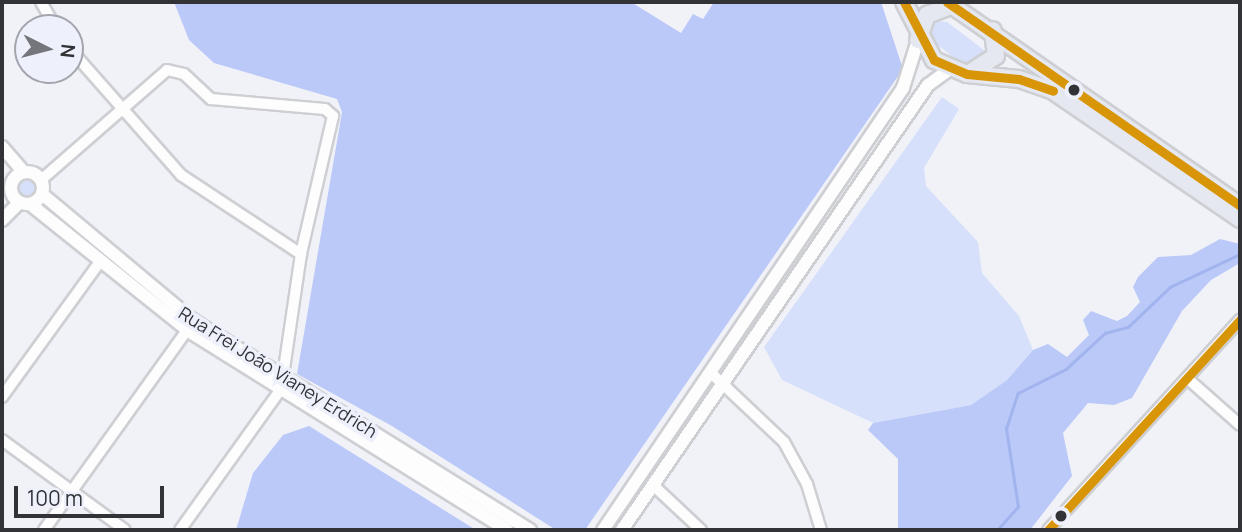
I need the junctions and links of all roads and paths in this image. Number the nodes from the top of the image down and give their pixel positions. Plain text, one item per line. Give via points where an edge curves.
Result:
1 (904, 2) edge
2 (950, 3) edge
3 (993, 30) junction
4 (918, 40) junction
5 (84, 67) edge
6 (951, 68) junction
7 (967, 74) junction
8 (121, 114) junction
9 (2, 147) edge
10 (2, 172) edge
11 (23, 172) junction
12 (41, 180) junction
13 (8, 192) edge
14 (42, 194) junction
15 (25, 203) junction
16 (1240, 206) edge
17 (1240, 219) edge
18 (2, 220) edge
19 (301, 254) junction
20 (99, 263) junction
21 (1240, 320) edge
22 (190, 325) junction
23 (710, 372) junction
24 (1188, 379) junction
25 (724, 382) junction
26 (282, 383) junction
27 (2, 397) edge
28 (1240, 425) edge
29 (2, 440) edge
30 (653, 485) junction
31 (72, 491) junction
32 (44, 530) edge
33 (125, 530) edge
34 (180, 530) edge
35 (507, 530) edge
36 (530, 530) edge
37 (603, 530) edge
38 (622, 530) edge
39 (701, 530) edge
40 (821, 530) edge
41 (1048, 530) edge

1 - 4 highway
2 - 3 highway
2 - 4 highway via 927,15
3 - 7 highway via 993,61
3 - 16 highway
4 - 6 highway
4 - 23 street via 903,88
5 - 8 street
6 - 7 highway
6 - 25 street via 928,85
7 - 17 highway via 1019,79 1053,91
8 - 12 street
8 - 19 street via 203,193
8 - 19 street via 157,75 176,69 211,99 331,111 334,119
9 - 11 street
10 - 13 street
11 - 12 street
11 - 13 street
12 - 14 street
13 - 15 street, Rua Frei João Vianey Erdrich
14 - 15 street
14 - 22 street, Rua Frei João Vianey Erdrich
15 - 18 street
15 - 20 street, Rua Frei João Vianey Erdrich
19 - 26 street
20 - 22 street, Rua Frei João Vianey Erdrich
20 - 27 street
21 - 24 street
22 - 26 street, Rua Frei João Vianey Erdrich
22 - 31 street
23 - 25 street
23 - 37 street
24 - 28 street
24 - 41 street
25 - 30 street
25 - 40 street via 785,442 807,484
26 - 34 street
26 - 35 street, Rua Frei João Vianey Erdrich
26 - 36 street, Rua Frei João Vianey Erdrich
29 - 31 street
30 - 38 street
30 - 39 street
31 - 32 street
31 - 33 street

